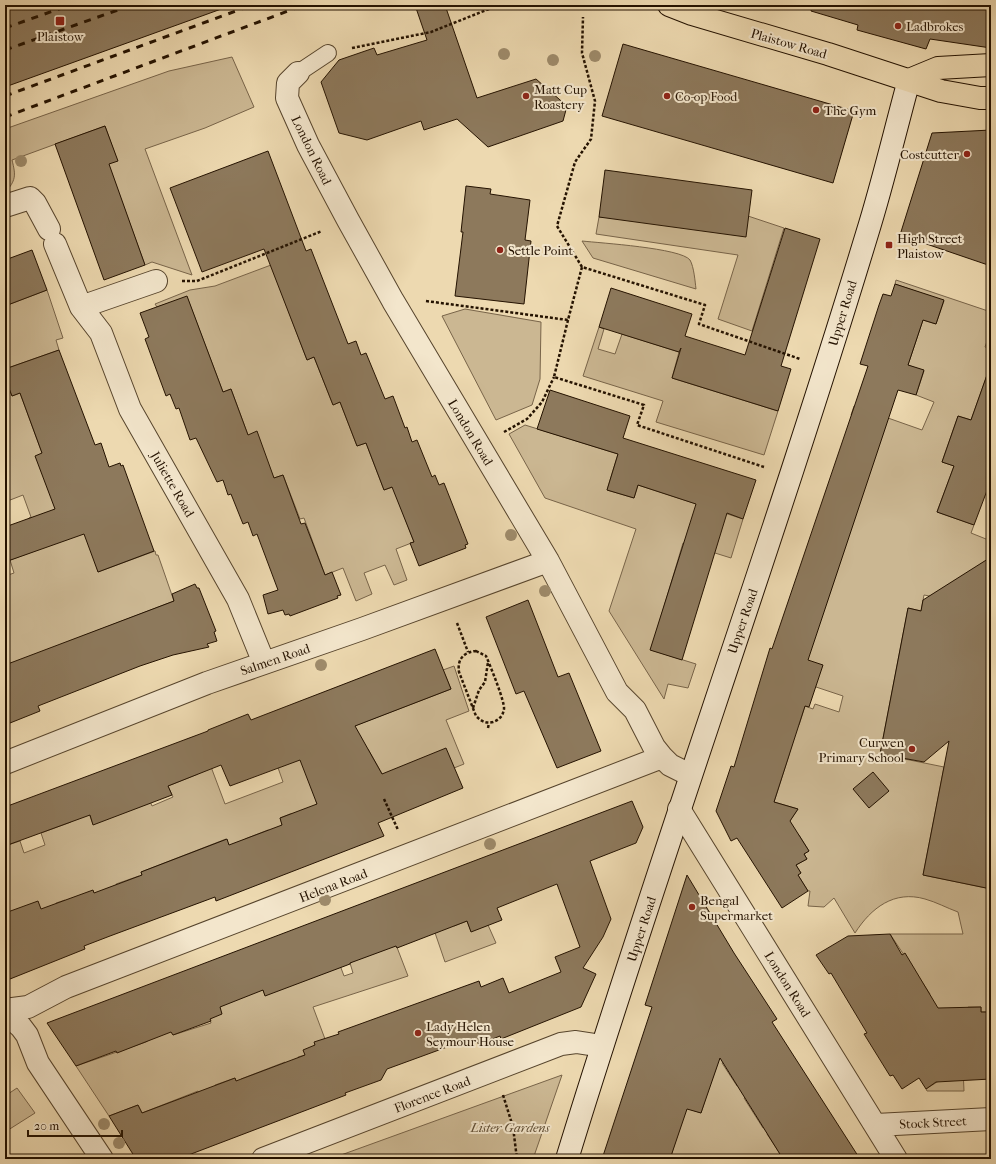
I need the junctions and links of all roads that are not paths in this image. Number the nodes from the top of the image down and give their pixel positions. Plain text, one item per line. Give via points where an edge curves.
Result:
1 (669, 5) edge
2 (328, 53) road end
3 (991, 65) edge
4 (298, 73) joint
5 (909, 80) junction
6 (991, 98) edge
7 (5, 206) edge
8 (156, 281) road end
9 (81, 307) junction
10 (548, 562) junction
11 (264, 663) junction
12 (662, 757) junction
13 (5, 763) edge
14 (690, 776) junction
15 (680, 809) junction
16 (5, 1010) edge
17 (5, 1014) edge
18 (602, 1046) junction
19 (991, 1119) edge
20 (876, 1125) junction
21 (102, 1159) edge
22 (263, 1159) edge
23 (567, 1159) edge
24 (896, 1159) edge

1 - 5 main road, Plaistow Road
2 - 4 lane
3 - 5 main road via 938,68
4 - 10 street, London Road via 288,83 288,98 308,145 393,301
5 - 6 main road, Plaistow Road via 941,91
5 - 14 street, Upper Road via 868,232 791,475
7 - 9 street, Juliette Road via 30,198 36,203
8 - 9 street
9 - 11 street, Juliette Road via 101,333 130,409 238,598
10 - 11 street, Salmen Road
10 - 12 street, London Road via 617,692 634,710
11 - 13 street, Salmen Road
12 - 14 street, London Road
12 - 16 street, Helena Road via 66,987 28,1007
14 - 15 street, Upper Road
15 - 18 street, Upper Road
15 - 20 street, London Road
17 - 21 street via 27,1035 38,1063
18 - 22 street, Florence Road via 576,1042 561,1044
18 - 23 street, Upper Road
19 - 20 street, Stock Street
20 - 24 street, London Road

